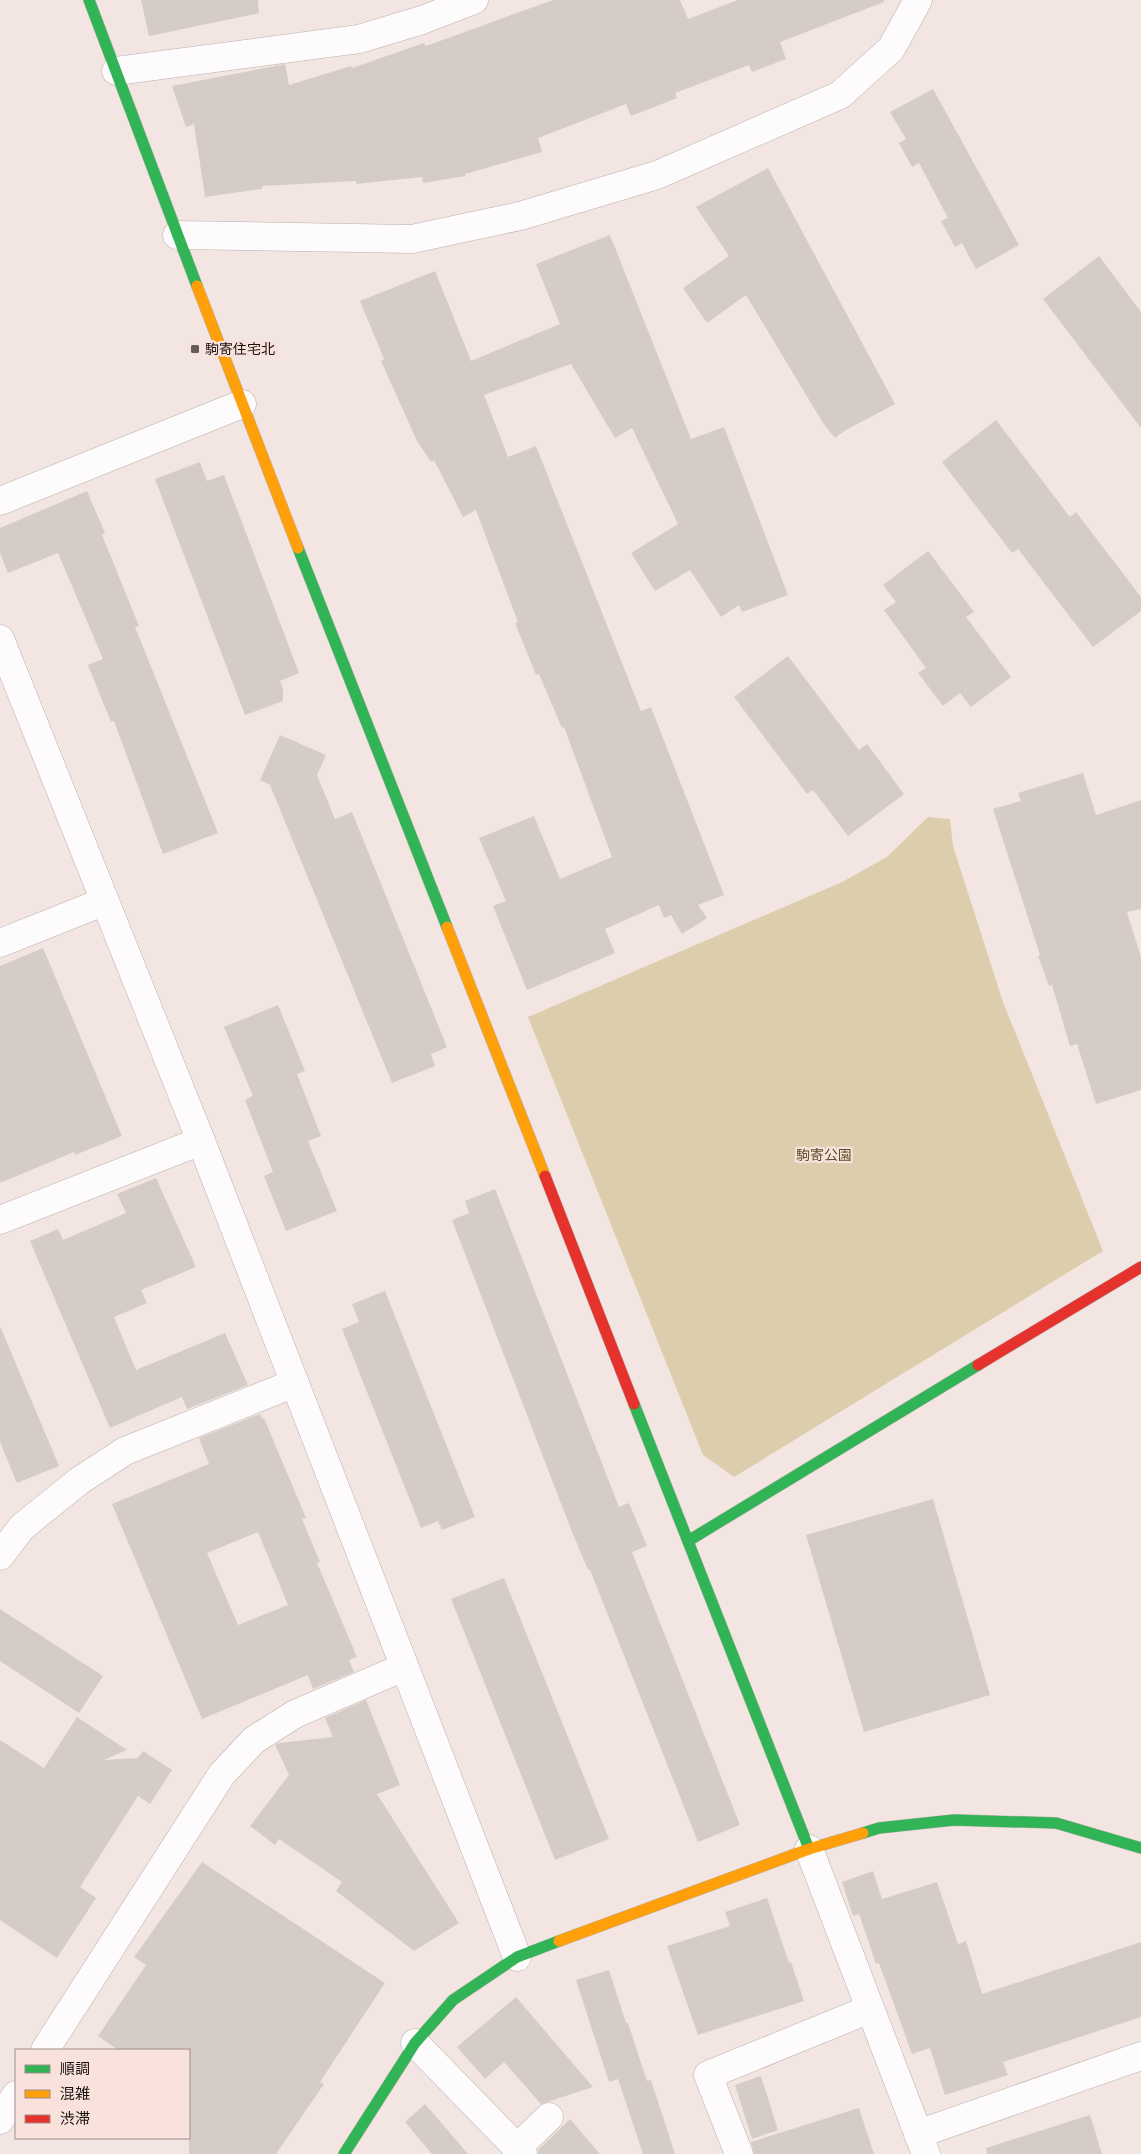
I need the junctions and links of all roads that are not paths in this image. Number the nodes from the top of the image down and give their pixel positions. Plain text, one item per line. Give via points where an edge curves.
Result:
1 (89, 0) edge
2 (474, 0) edge
3 (918, 0) edge
4 (116, 71) junction
5 (177, 235) junction
6 (242, 404) junction
7 (0, 500) edge
8 (0, 639) edge
9 (104, 902) junction
10 (0, 943) edge
11 (201, 1141) junction
12 (0, 1220) edge
13 (1141, 1267) edge
14 (295, 1383) junction
15 (688, 1541) junction
16 (0, 1556) edge
17 (404, 1666) junction
18 (1141, 1848) edge
19 (808, 1849) junction
20 (517, 1957) junction
21 (870, 2009) junction
22 (415, 2043) junction
23 (46, 2049) edge
24 (1141, 2056) edge
25 (15, 2097) edge
26 (549, 2117) dead end
27 (0, 2120) edge
28 (922, 2144) edge
29 (520, 2151) edge
30 (344, 2154) edge
31 (739, 2154) edge

1 - 4 street
2 - 4 street via 360,39
3 - 5 street via 891,49 840,95 657,174 520,216 412,239
4 - 5 street
5 - 6 street
6 - 7 street
6 - 15 street
8 - 9 street
9 - 10 street
9 - 11 street
11 - 12 street
11 - 14 street
13 - 15 street
14 - 16 street via 125,1451 79,1481 22,1527
14 - 17 street
15 - 19 street
17 - 20 street
17 - 23 street via 295,1714 254,1740 222,1774
18 - 19 street via 1056,1823 954,1820 879,1828
19 - 20 street
19 - 21 street
20 - 22 street via 453,2000
21 - 28 street
21 - 31 street via 708,2075
22 - 29 street
22 - 30 street
24 - 28 street
25 - 27 street
26 - 29 street

